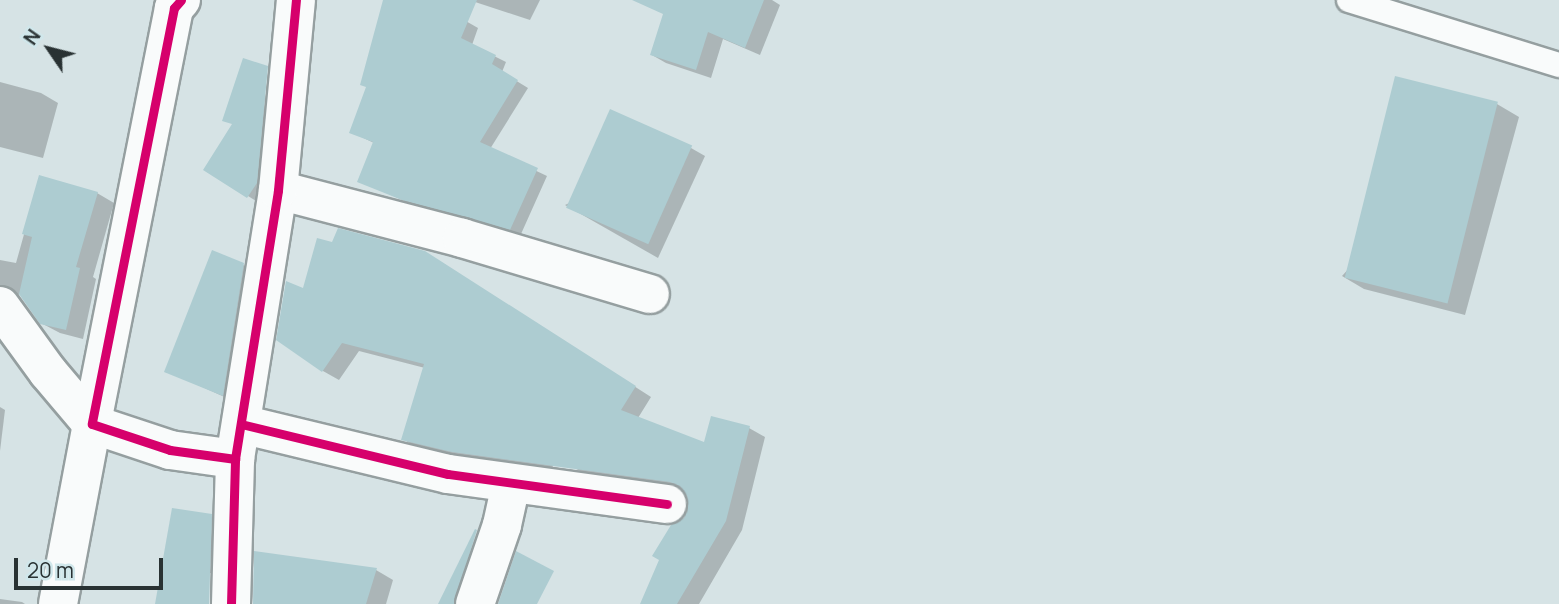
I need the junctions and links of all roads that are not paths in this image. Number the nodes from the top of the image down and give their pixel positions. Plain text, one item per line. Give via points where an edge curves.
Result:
1 (181, 0) edge
2 (296, 0) edge
3 (1349, 0) edge
4 (1559, 65) edge
5 (278, 190) junction
6 (650, 295) dead end
7 (0, 306) edge
8 (92, 425) junction
9 (238, 441) junction
10 (511, 484) junction
11 (667, 504) dead end
12 (58, 604) edge
13 (231, 604) edge
14 (475, 604) edge

1 - 8 street via 174,8
2 - 5 street
3 - 4 lane
5 - 6 street via 462,238
5 - 9 street
7 - 8 street
8 - 9 street via 170,450
8 - 12 street
9 - 10 street via 284,437
9 - 13 street
10 - 11 street
10 - 14 street

